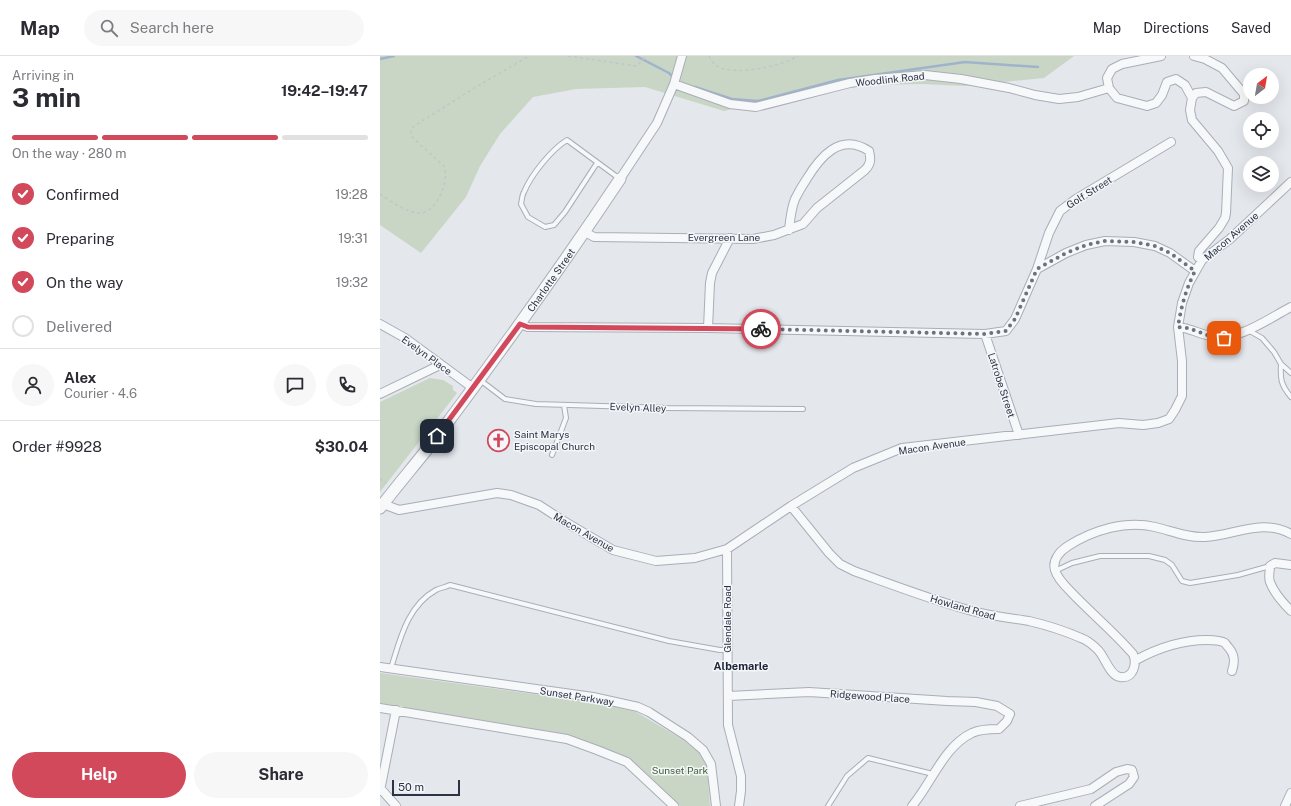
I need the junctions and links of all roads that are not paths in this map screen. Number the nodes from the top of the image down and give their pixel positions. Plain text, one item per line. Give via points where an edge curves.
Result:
1 (682, 56) edge
2 (1161, 56) edge
3 (1194, 56) edge
4 (674, 84) junction
5 (1109, 88) junction
6 (1192, 98) junction
7 (1171, 142) dead end
8 (597, 163) junction
9 (620, 180) junction
10 (1291, 182) edge
11 (789, 230) junction
12 (585, 232) junction
13 (730, 238) junction
14 (1202, 260) junction
15 (1037, 269) junction
16 (1195, 271) junction
17 (1291, 307) edge
18 (380, 324) edge
19 (520, 324) junction
20 (1178, 327) junction
21 (708, 328) junction
22 (1248, 330) junction
23 (985, 334) junction
24 (440, 364) junction
25 (1281, 364) junction
26 (1291, 373) edge
27 (476, 384) junction
28 (380, 394) edge
29 (1291, 397) edge
30 (564, 405) junction
31 (803, 409) dead end
32 (1019, 435) junction
33 (552, 455) dead end
34 (381, 506) edge
35 (791, 506) junction
36 (1291, 534) edge
37 (727, 549) junction
38 (1291, 565) edge
39 (1270, 566) junction
40 (1055, 571) junction
41 (1291, 610) edge
42 (727, 650) junction
43 (1136, 660) junction
44 (380, 667) edge
45 (390, 669) junction
46 (1232, 671) dead end
47 (728, 696) junction
48 (380, 708) edge
49 (396, 710) junction
50 (933, 774) junction
51 (381, 790) edge
52 (1291, 793) edge
53 (396, 806) edge
54 (674, 806) edge
55 (716, 806) edge
56 (739, 806) edge
57 (828, 806) edge
58 (912, 806) edge
59 (1020, 806) edge
60 (1095, 806) edge
61 (1285, 806) edge

1 - 4 street, Charlotte Street
2 - 5 street via 1122,64 1112,69 1107,78
3 - 6 street via 1222,68 1244,94 1244,101 1234,106 1206,92 1196,93
4 - 5 street, Woodlink Road via 730,104 756,107 850,83 925,75 961,79 1059,99 1078,97
4 - 9 street, Charlotte Street via 657,123
5 - 6 street via 1118,98 1147,106 1156,103 1167,82 1176,79 1185,86
6 - 14 street via 1192,120 1218,151 1228,168 1225,218 1200,251 1198,257
7 - 15 street, Golf Street via 1060,211 1049,233
8 - 8 lane via 567,140 558,146 542,164 524,192 521,204 528,217 545,227 554,225
8 - 9 lane
9 - 12 street, Charlotte Street
10 - 14 street, Macon Avenue via 1230,239
11 - 11 street, Evergreen Lane via 795,199 827,152 842,145 862,146 869,152 870,165 817,208 803,224
11 - 13 street, Evergreen Lane via 753,239
12 - 13 street, Evergreen Lane via 594,237
12 - 19 street, Charlotte Street
13 - 21 street via 712,273
14 - 16 street, Macon Avenue
15 - 16 street via 1066,253 1104,241 1155,246 1170,253
15 - 23 street, Golf Street via 1015,319 1006,331
16 - 20 street, Macon Avenue via 1182,303
17 - 22 street
18 - 24 street, Evelyn Place via 405,338
19 - 21 street via 528,327
19 - 27 street, Charlotte Street
20 - 22 street via 1224,338
20 - 32 street, Macon Avenue via 1182,396 1169,419 1143,425 1119,423
21 - 23 street
22 - 25 lane via 1262,338
23 - 32 street, Latrobe Street
24 - 27 street, Evelyn Place
24 - 28 street
25 - 26 lane
25 - 29 lane via 1280,377 1284,389
27 - 30 lane, Evelyn Alley via 505,399
27 - 34 street, Charlotte Street
30 - 31 lane, Evelyn Alley
30 - 33 lane via 566,418
32 - 35 street, Macon Avenue via 902,448 853,468
34 - 37 street, Macon Avenue via 399,510 497,494 511,495 539,505 613,550 649,560 695,558
35 - 37 street, Macon Avenue
35 - 43 street, Howland Road via 829,553 840,564 854,571 971,611 1029,622 1082,638 1099,650 1112,672 1122,678 1133,672
36 - 40 street via 1269,527 1199,537 1132,524 1087,535 1064,548 1056,558
37 - 42 street, Glendale Road
38 - 39 street via 1275,562
39 - 40 lane via 1238,575 1190,583 1182,581 1172,565 1165,560 1149,556 1100,556 1072,563
39 - 41 street via 1270,582 1282,602
40 - 43 street via 1084,606 1126,645
42 - 45 lane via 669,641 450,585 419,603 409,616
42 - 47 street, Glendale Road
43 - 46 street via 1178,643 1215,640 1225,643 1232,651 1235,662
44 - 45 street, Sunset Parkway
45 - 55 street, Sunset Parkway via 593,697 638,707 688,737 703,750 711,764
47 - 50 street, Ridgewood Place via 809,692 976,702 997,706 1010,714 999,729 973,732 956,744
47 - 56 street, Glendale Road via 728,725 741,776
48 - 49 street
49 - 51 street
49 - 54 street via 567,739 626,762
50 - 57 lane via 868,758 847,776
50 - 58 street
51 - 53 street
52 - 61 street
59 - 60 street via 1092,789 1116,772 1132,770 1134,776 1129,784

